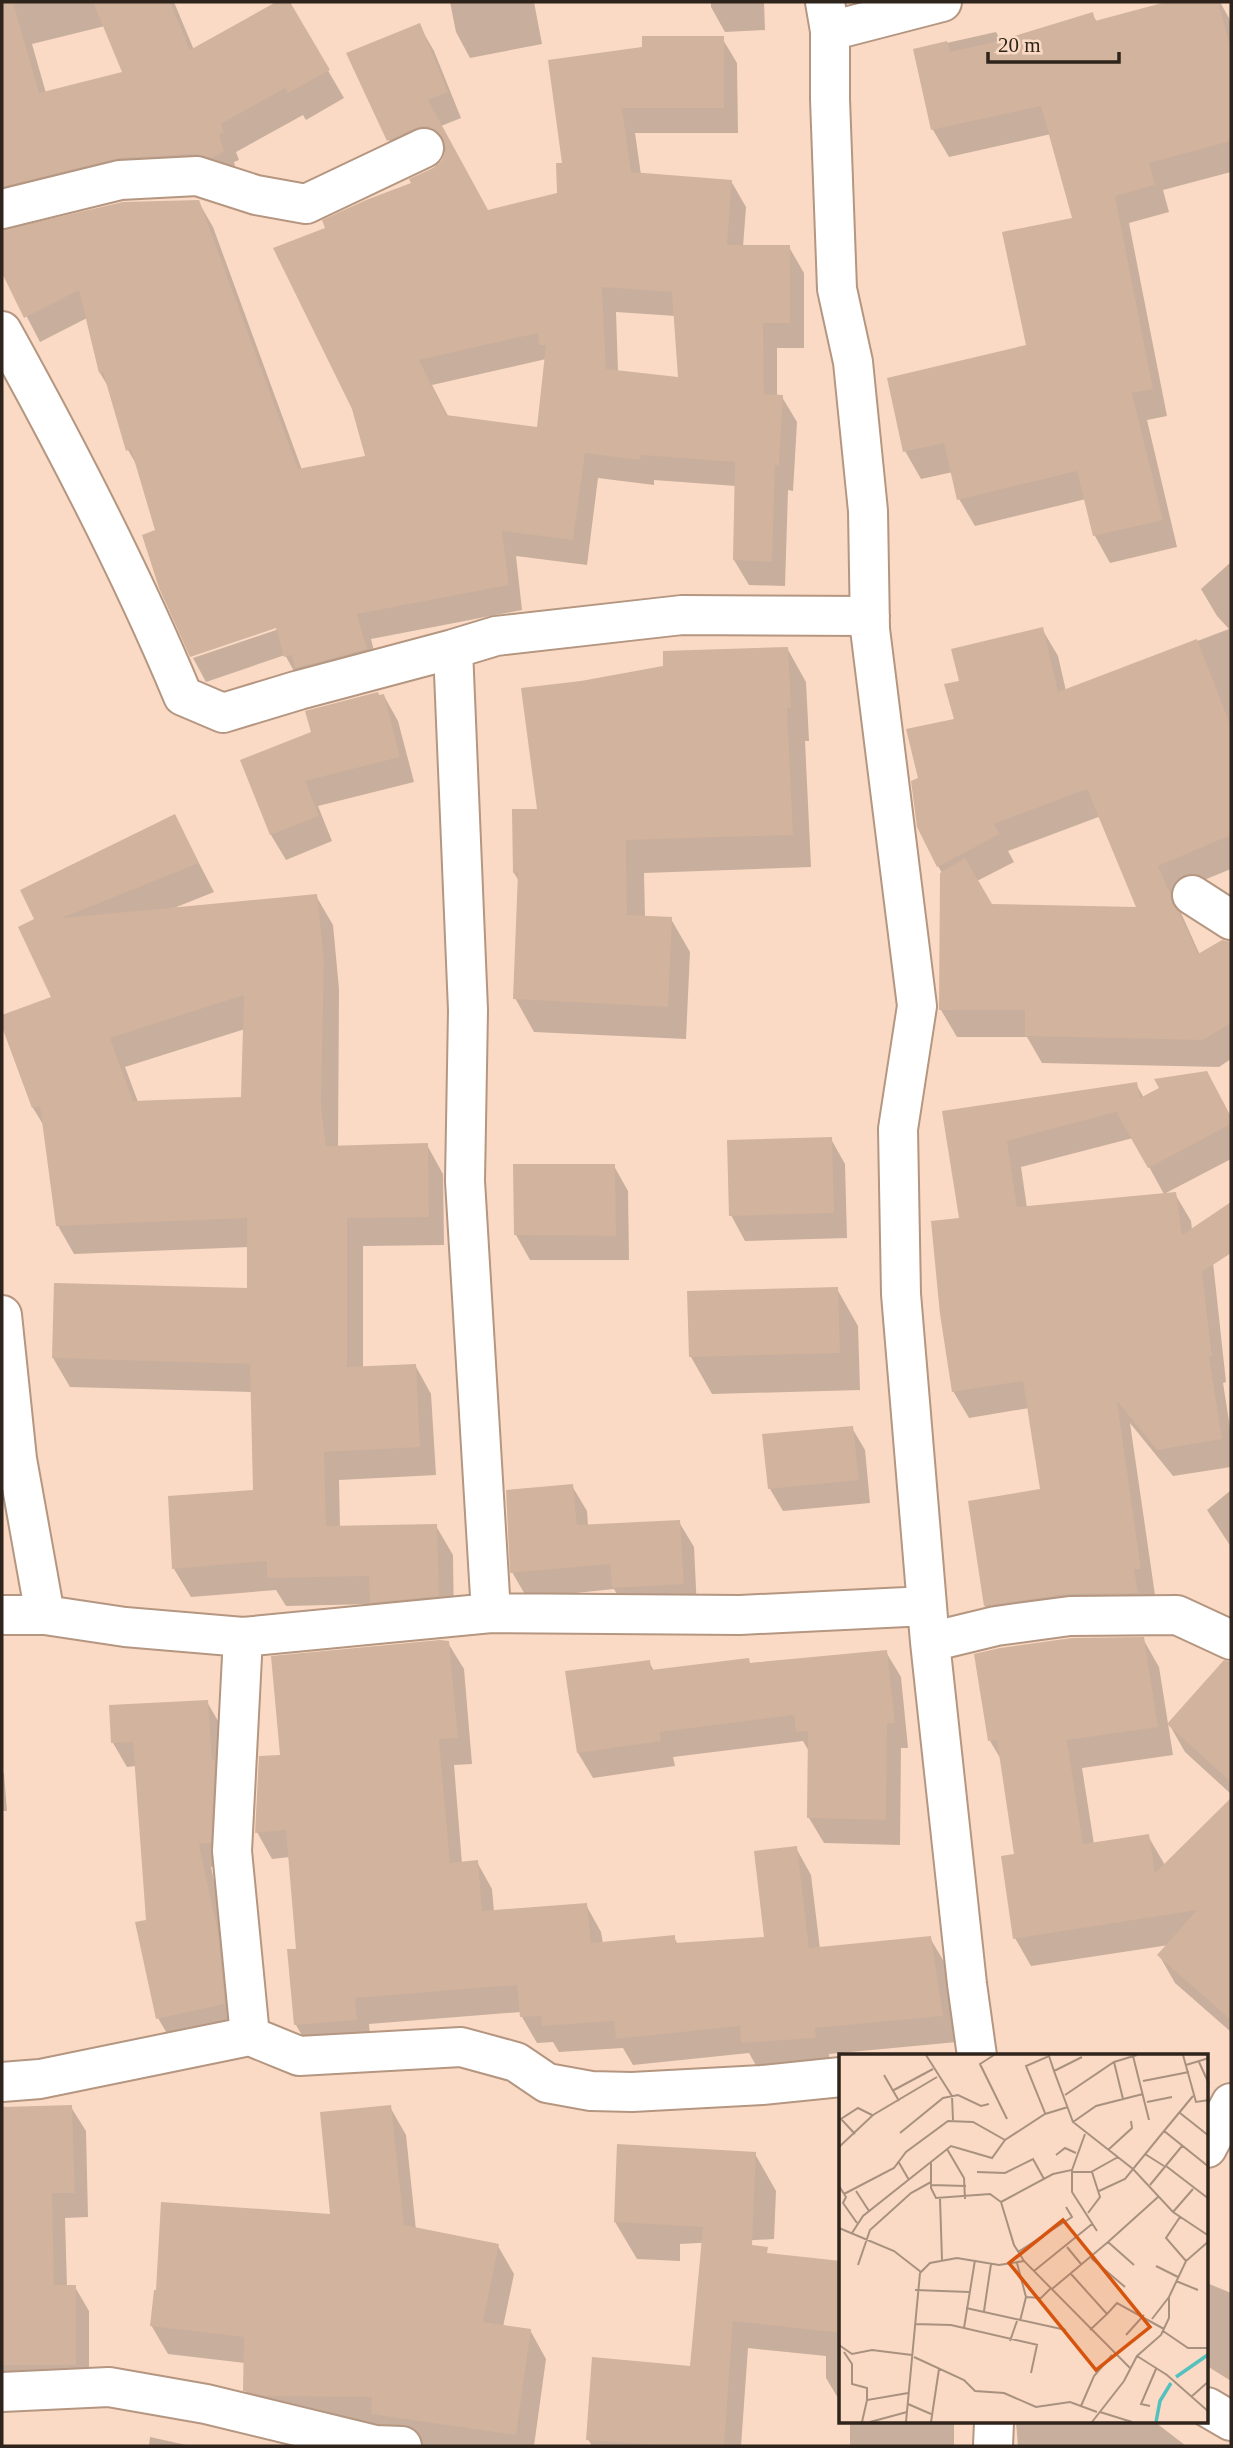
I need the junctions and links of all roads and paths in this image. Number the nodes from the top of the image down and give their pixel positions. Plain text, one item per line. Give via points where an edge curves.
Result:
1 (942, 2) edge
2 (828, 16) edge
3 (424, 148) dead end
4 (2, 209) edge
5 (2, 331) edge
6 (870, 616) junction
7 (453, 649) junction
8 (1192, 895) dead end
9 (1231, 920) edge
10 (2, 1315) edge
11 (491, 1613) junction
12 (2, 1615) edge
13 (46, 1615) junction
14 (929, 1624) junction
15 (243, 1637) junction
16 (1231, 1640) edge
17 (250, 2036) junction
18 (977, 2054) edge
19 (839, 2077) edge
20 (2, 2082) edge
21 (1231, 2103) edge
22 (1208, 2146) edge
23 (2, 2392) edge
24 (1208, 2407) edge
25 (1231, 2421) edge
26 (994, 2424) edge
27 (402, 2446) edge
28 (993, 2446) edge

1 - 2 street
2 - 6 street via 837,289 853,362 864,471
3 - 4 street via 306,204 256,195 197,176 120,180
5 - 7 street via 62,439 183,696 223,713
6 - 7 street via 682,615 496,636
6 - 14 street via 917,1006 898,1129 901,1294
7 - 11 street via 468,1010 465,1181
8 - 9 street
10 - 13 street via 17,1459
11 - 14 street via 740,1615
11 - 15 street
12 - 13 street
13 - 15 street via 125,1628
14 - 16 street via 996,1626 1070,1616 1177,1615
14 - 18 street
15 - 17 street via 232,1851
17 - 19 street via 299,2056 461,2047 516,2062 547,2082 591,2091 762,2085
17 - 20 street via 40,2080
21 - 22 street
23 - 27 street via 109,2387 206,2404 375,2445
24 - 25 street
26 - 28 street

